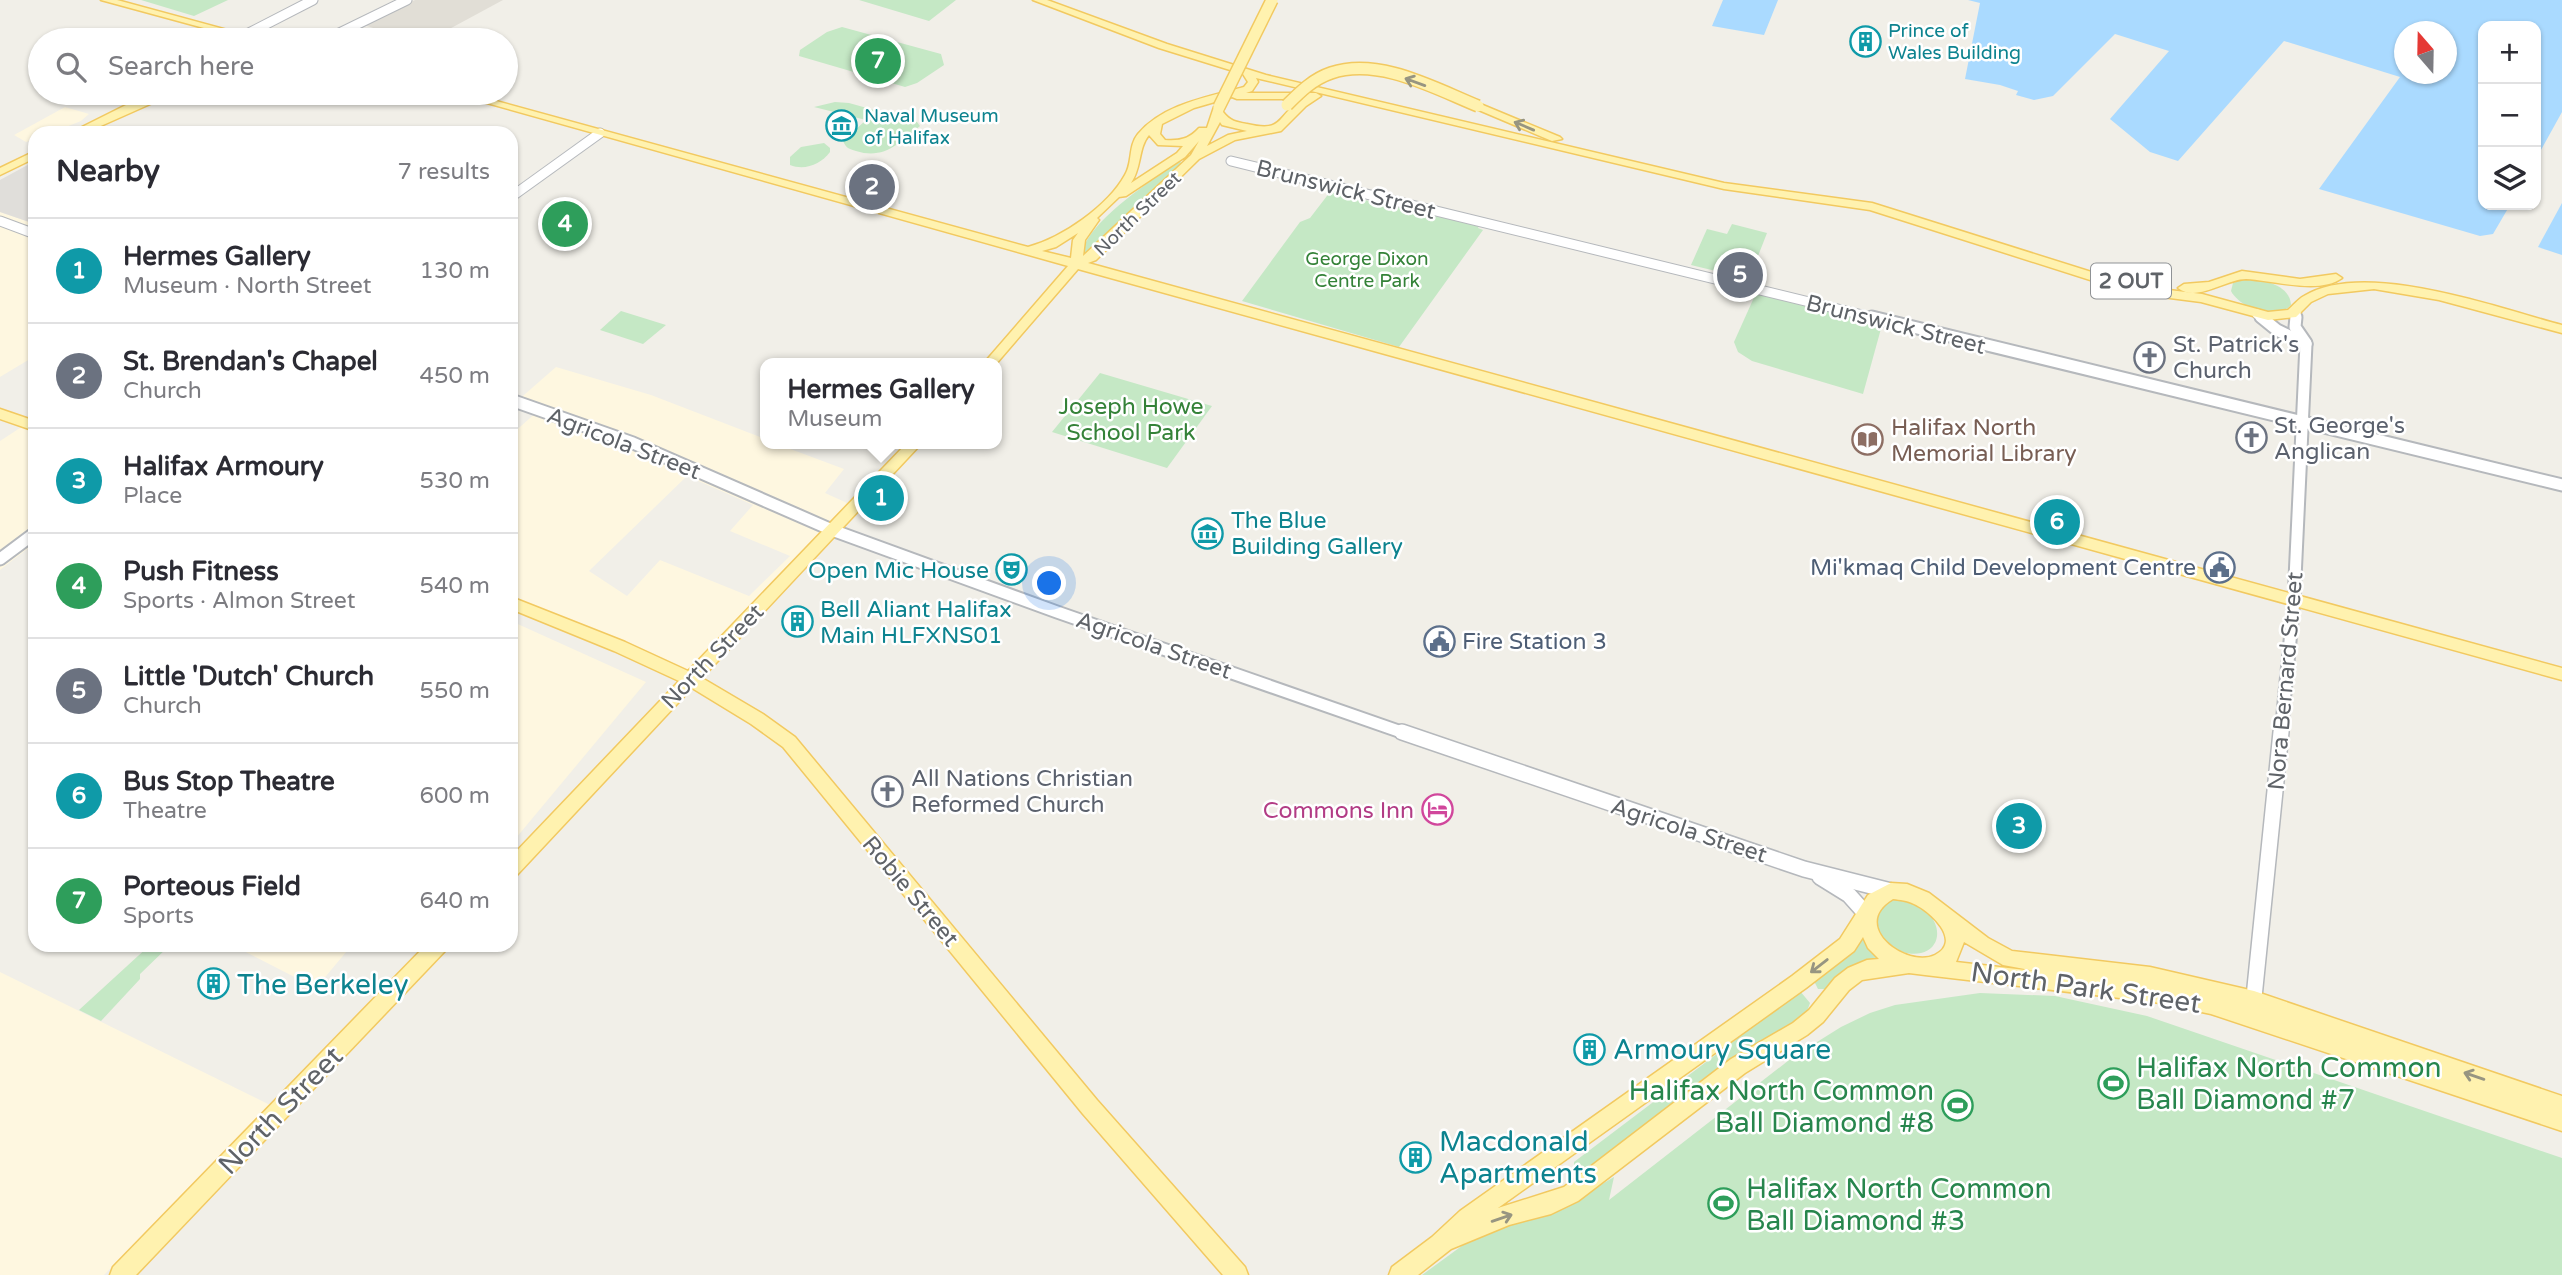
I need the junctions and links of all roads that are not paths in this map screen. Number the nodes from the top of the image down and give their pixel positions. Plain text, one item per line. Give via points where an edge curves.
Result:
1 (106, 0) edge
2 (313, 0) edge
3 (407, 0) edge
4 (1038, 0) edge
5 (1272, 0) edge
6 (204, 28) edge
7 (258, 28) edge
8 (350, 28) edge
9 (1246, 70) junction
10 (1272, 79) junction
11 (1316, 96) junction
12 (1347, 96) junction
13 (122, 105) edge
14 (139, 105) edge
15 (499, 105) edge
16 (1217, 109) junction
17 (1157, 122) junction
18 (86, 126) edge
19 (90, 126) edge
20 (600, 133) junction
21 (1196, 138) junction
22 (28, 157) edge
23 (1195, 157) junction
24 (1610, 160) junction
25 (1231, 161) dead end
26 (0, 172) edge
27 (518, 192) edge
28 (1109, 202) junction
29 (0, 221) edge
30 (28, 231) edge
31 (1113, 237) junction
32 (1024, 251) junction
33 (2037, 259) junction
34 (1076, 264) junction
35 (1123, 277) junction
36 (2267, 278) junction
37 (2227, 281) junction
38 (2440, 296) junction
39 (2244, 309) junction
40 (2297, 309) junction
41 (2257, 314) junction
42 (2562, 329) edge
43 (2306, 344) junction
44 (994, 358) edge
45 (518, 402) edge
46 (0, 414) edge
47 (2302, 422) junction
48 (28, 424) edge
49 (909, 449) edge
50 (2562, 485) edge
51 (832, 530) junction
52 (28, 538) edge
53 (0, 559) edge
54 (2294, 600) junction
55 (518, 606) edge
56 (2562, 674) edge
57 (689, 678) junction
58 (518, 861) edge
59 (1804, 869) junction
60 (1891, 891) junction
61 (1866, 916) junction
62 (1947, 917) junction
63 (431, 952) edge
64 (1918, 966) junction
65 (2253, 1009) junction
66 (2562, 1107) edge
67 (2562, 1121) edge
68 (1440, 1245) junction
69 (121, 1275) edge
70 (1237, 1275) edge
71 (1399, 1275) edge

1 - 6 main road
2 - 7 street
3 - 8 street
4 - 9 main road via 1163,46
5 - 16 main road, bridge
9 - 10 main road
9 - 16 main road via 1252,85
10 - 12 main road
10 - 16 main road
11 - 12 main road
11 - 16 main road
11 - 23 main road via 1277,129 1232,137
12 - 24 main road
13 - 18 main road
14 - 19 main road
15 - 20 main road
16 - 17 main road via 1191,106
16 - 21 main road, North Street
16 - 23 main road via 1212,129
24 -> 16 main road, bridge via 1382,71 1354,69 1310,80 1277,118 1264,126 1244,129 1224,122
17 - 21 main road via 1154,134 1162,143
17 - 28 main road via 1141,137 1136,164
20 - 27 street
20 - 32 main road
21 - 28 main road, North Street via 1181,155
22 - 26 main road
23 - 31 main road, North Street
24 - 33 main road via 1748,191 1872,207
25 - 47 street, Brunswick Street
28 - 32 main road via 1063,238
28 - 34 main road, North Street via 1079,240
29 - 30 street
31 - 34 main road, North Street via 1092,257
31 - 35 main road via 1102,259
32 - 34 main road
33 - 37 main road, 2 OUT via 2165,287 2199,288
33 - 39 main road via 2141,291 2202,298
34 - 35 main road
34 - 44 main road, North Street
35 - 54 main road
36 - 37 main road, 2 OUT via 2242,275
36 - 38 main road, 2 OUT via 2305,283 2375,277 2412,284
36 - 40 main road via 2293,293
37 - 39 main road via 2227,295
38 - 40 main road via 2382,285 2351,286 2319,293
38 - 42 main road
39 - 41 main road
40 - 41 main road via 2281,316
40 - 43 street via 2295,327
41 - 43 street
43 - 47 street, Nora Bernard Street
45 - 51 street, Agricola Street via 633,443
46 - 48 main road
47 - 50 street, Brunswick Street
47 - 54 street, Nora Bernard Street
49 - 51 main road, North Street
51 - 57 main road, North Street
51 - 59 street, Agricola Street via 1457,752
52 - 53 street
54 - 56 main road
54 - 65 street, Nora Bernard Street
55 - 57 main road, Robie Street
57 - 58 main road, North Street
57 - 70 main road, Robie Street via 760,719 789,742 1090,1107
59 - 60 street, Agricola Street
59 - 61 street, Agricola Street via 1849,895
60 - 61 main road via 1870,903
60 - 62 main road via 1925,898
61 - 64 main road via 1878,946 1897,961
61 -> 68 main road via 1847,945 1828,960 1467,1218
62 - 64 main road via 1954,936 1951,953 1937,964
62 - 65 main road, North Park Street via 1981,944 2010,959 2150,976
63 - 69 main road, North Street
64 - 65 main road, North Park Street
68 -> 64 main road via 1476,1227 1571,1194 1738,1066 1800,1029 1855,974
66 -> 65 main road, North Park Street
65 - 67 main road, North Park Street
68 - 71 main road

